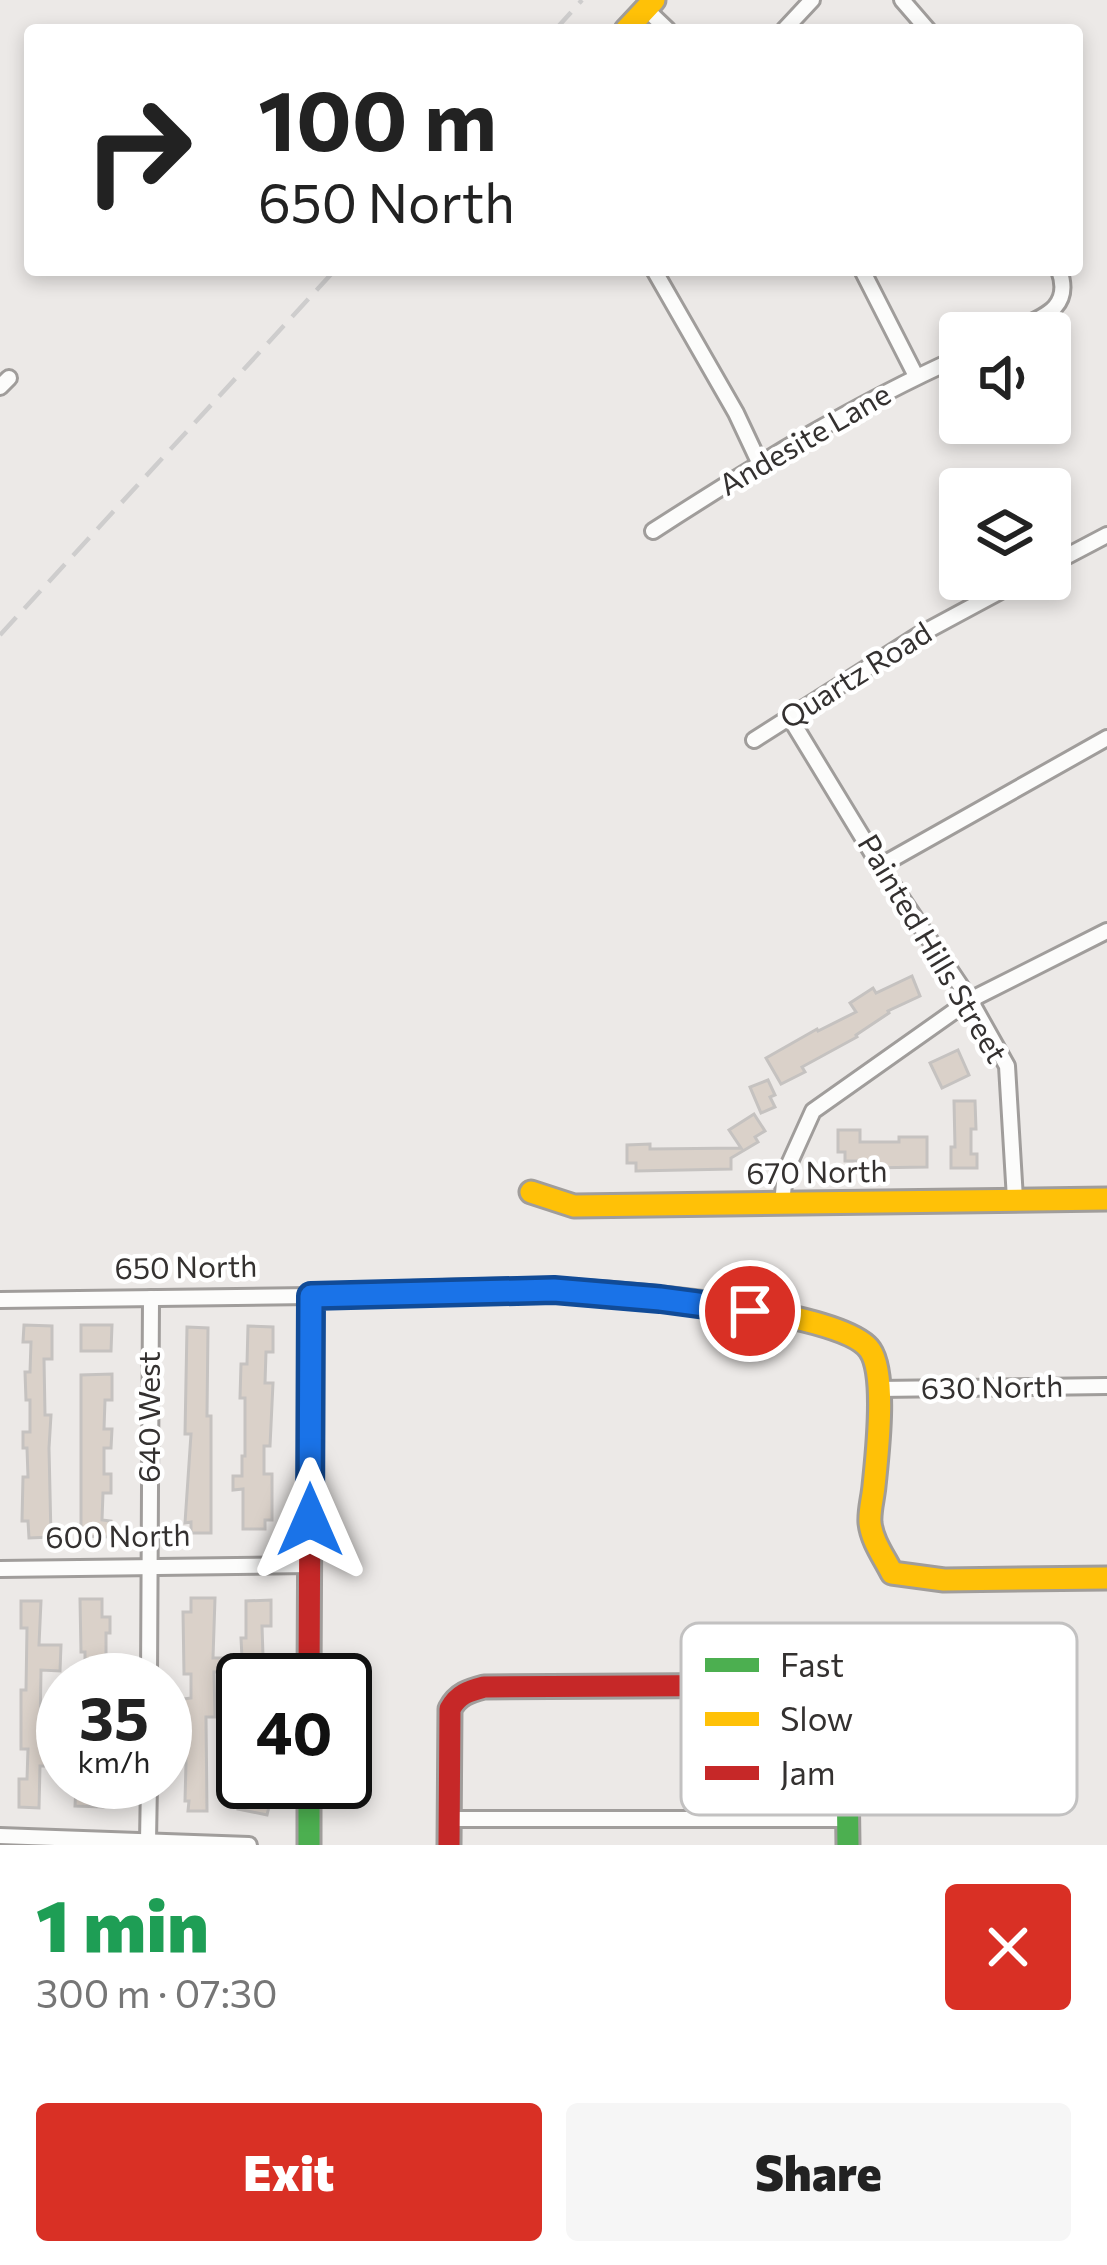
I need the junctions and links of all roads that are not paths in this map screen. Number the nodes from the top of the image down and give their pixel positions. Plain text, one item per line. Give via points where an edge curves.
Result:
1 (812, 0) edge
2 (902, 0) edge
3 (790, 24) edge
4 (923, 24) edge
5 (657, 276) edge
6 (865, 276) edge
7 (1061, 276) edge
8 (1050, 312) edge
9 (939, 366) edge
10 (916, 376) junction
11 (759, 463) junction
12 (653, 530) dead end
13 (1107, 535) edge
14 (1071, 554) edge
15 (984, 600) edge
16 (790, 718) junction
17 (1107, 738) edge
18 (754, 740) dead end
19 (880, 866) junction
20 (1107, 931) edge
21 (970, 1000) junction
22 (531, 1192) dead end
23 (1015, 1198) junction
24 (1107, 1199) edge
25 (782, 1204) junction
26 (311, 1296) junction
27 (151, 1298) junction
28 (0, 1300) edge
29 (1107, 1387) edge
30 (878, 1390) junction
31 (310, 1565) junction
32 (150, 1567) junction
33 (0, 1569) edge
34 (1107, 1578) edge
35 (149, 1653) edge
36 (309, 1653) edge
37 (681, 1686) edge
38 (148, 1809) edge
39 (309, 1809) edge
40 (848, 1815) edge
41 (449, 1820) junction
42 (848, 1820) junction
43 (0, 1836) edge
44 (148, 1841) junction
45 (249, 1845) edge
46 (309, 1845) edge
47 (449, 1845) edge
48 (848, 1845) edge

1 - 3 street
2 - 4 street
5 - 11 street
6 - 10 street
7 - 8 street via 1063,297
9 - 10 street, Andesite Lane
10 - 11 street, Andesite Lane
11 - 12 street, Andesite Lane
13 - 14 street
15 - 16 street, Quartz Road
16 - 18 street, Quartz Road
16 - 19 street, Painted Hills Street
17 - 19 street
19 - 21 street, Painted Hills Street
20 - 21 street
21 - 23 street, Painted Hills Street via 1006,1066
21 - 25 street via 812,1111 785,1174
22 - 25 street, 670 North via 574,1205
23 - 24 street, 670 North
23 - 25 street, 670 North
26 - 27 street, 650 North
26 - 30 street, 650 North via 620,1295 794,1318 842,1329 869,1346
26 - 31 street
27 - 28 street, 650 North
27 - 32 street, 640 West
29 - 30 street, 630 North
30 - 34 street via 870,1526 892,1573
31 - 32 street, 600 North
31 - 36 street
32 - 33 street, 600 North
32 - 35 street, 640 West
37 - 41 street via 463,1692 449,1709
38 - 44 street
39 - 46 street
40 - 42 street
41 - 42 street
41 - 47 street
42 - 48 street
43 - 44 street
44 - 45 street

